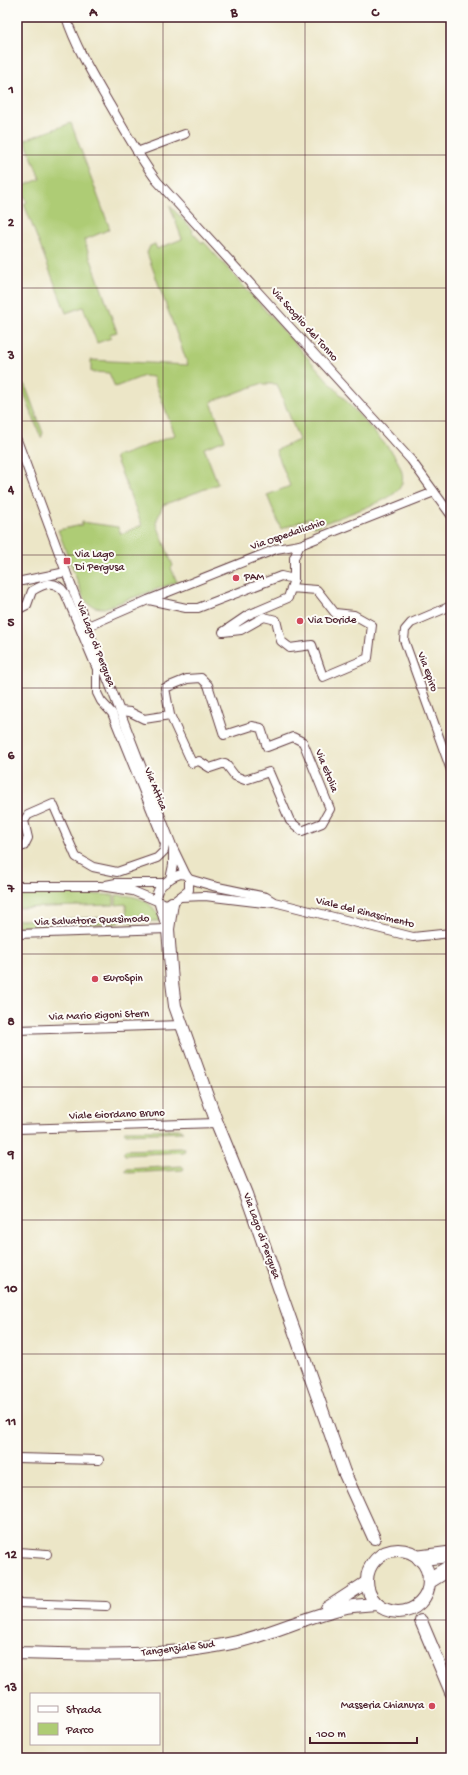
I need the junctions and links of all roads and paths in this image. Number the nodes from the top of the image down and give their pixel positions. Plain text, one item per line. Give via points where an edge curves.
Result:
1 (66, 17) edge
2 (186, 134) dead end
3 (137, 152) junction
4 (17, 440) edge
5 (434, 492) junction
6 (451, 515) edge
7 (300, 545) junction
8 (66, 572) junction
9 (294, 579) junction
10 (17, 582) edge
11 (291, 588) junction
12 (148, 600) junction
13 (451, 606) edge
14 (17, 610) edge
15 (88, 626) junction
16 (112, 688) junction
17 (97, 693) junction
18 (120, 711) junction
19 (170, 715) junction
20 (451, 770) edge
21 (17, 848) edge
22 (173, 848) junction
23 (188, 877) junction
24 (168, 881) junction
25 (17, 886) edge
26 (100, 886) junction
27 (167, 901) junction
28 (274, 902) junction
29 (168, 929) junction
30 (451, 933) edge
31 (17, 934) edge
32 (182, 1025) junction
33 (17, 1030) edge
34 (217, 1123) junction
35 (17, 1129) edge
36 (17, 1458) edge
37 (99, 1460) dead end
38 (374, 1538) junction
39 (395, 1549) junction
40 (17, 1552) edge
41 (47, 1554) dead end
42 (451, 1554) edge
43 (420, 1558) junction
44 (374, 1561) junction
45 (451, 1567) edge
46 (430, 1580) junction
47 (367, 1582) junction
48 (423, 1600) junction
49 (17, 1603) edge
50 (377, 1604) junction
51 (106, 1606) dead end
52 (402, 1612) junction
53 (310, 1617) junction
54 (421, 1621) junction
55 (17, 1653) edge
56 (451, 1692) edge

1 - 3 street, Via Scoglio del Tonno via 72,37
2 - 3 street
3 - 5 street, Via Scoglio del Tonno via 158,181 411,460
4 - 8 street, Via Lago di Pergusa
5 - 6 street, Via Scoglio del Tonno
5 - 7 street, Via Ospedalicchio
7 - 9 street via 294,558
7 - 12 street, Via Ospedalicchio via 276,549
8 - 10 street
8 - 15 street, Via Lago di Pergusa
9 - 11 street
9 - 12 street via 281,576 198,608
11 - 11 street via 317,590 335,613 354,615 372,625 368,658 323,677 312,645 290,648 281,641 276,620 264,617 241,630 224,632 248,615 288,598
12 - 15 street, Via Ospedalicchio
13 - 20 street, Via Epiro via 411,622 405,630 404,640
14 - 17 street via 27,605 32,591 42,585 53,583 60,586 97,669
15 - 16 street, Via Lago di Pergusa
16 - 17 street
16 - 18 street, Via Lago di Pergusa
17 - 21 street, Via Attica via 112,713 165,844 164,851 157,858 117,872 93,867 76,857 53,804 28,815 24,821 28,838 24,846
18 - 19 street via 130,712 144,719
18 - 22 street, Via Lago di Pergusa
19 - 19 street, Via Etolia via 192,763 199,761 210,768 225,763 235,776 244,780 269,772 290,822 302,831 322,823 330,809 303,742 293,737 267,747 261,728 252,726 224,735 208,685 201,678 187,679 165,688
22 - 23 street, Via Lago di Pergusa
22 - 24 street via 173,865
23 - 24 street via 176,876
23 - 27 street via 189,890
23 - 28 street, Viale del Rinascimento via 212,886 266,897
24 - 26 street
24 - 27 street via 157,892
25 - 26 street
26 - 27 street via 133,891
27 - 28 street, Viale del Rinascimento via 205,896
27 - 29 street, Via Lago di Pergusa
28 - 30 street, Viale del Rinascimento via 413,937
29 - 31 street, Via Salvatore Quasìmodo
29 - 32 street, Via Lago di Pergusa via 175,1006
32 - 33 street, Via Mario Rigoni Stern
32 - 34 street, Via Lago di Pergusa
34 - 35 street, Viale Giordano Bruno
34 - 38 street, Via Lago di Pergusa via 246,1194 344,1472
36 - 37 street
38 - 39 street
38 - 44 street, Via Lago di Pergusa
39 - 43 street via 413,1553
39 - 44 street via 380,1555
40 - 41 street
42 - 43 highway
43 - 46 street via 429,1572
44 - 47 street via 367,1575
45 - 46 highway
46 - 48 street
47 - 50 street via 368,1590
47 - 53 street, Tangenziale Sud
48 - 52 street via 414,1608
48 - 54 street
49 - 51 street
50 - 52 street via 393,1612
50 - 53 street, Tangenziale Sud via 348,1606
52 - 54 street
53 - 55 street, Tangenziale Sud via 238,1642 161,1654
54 - 56 street

